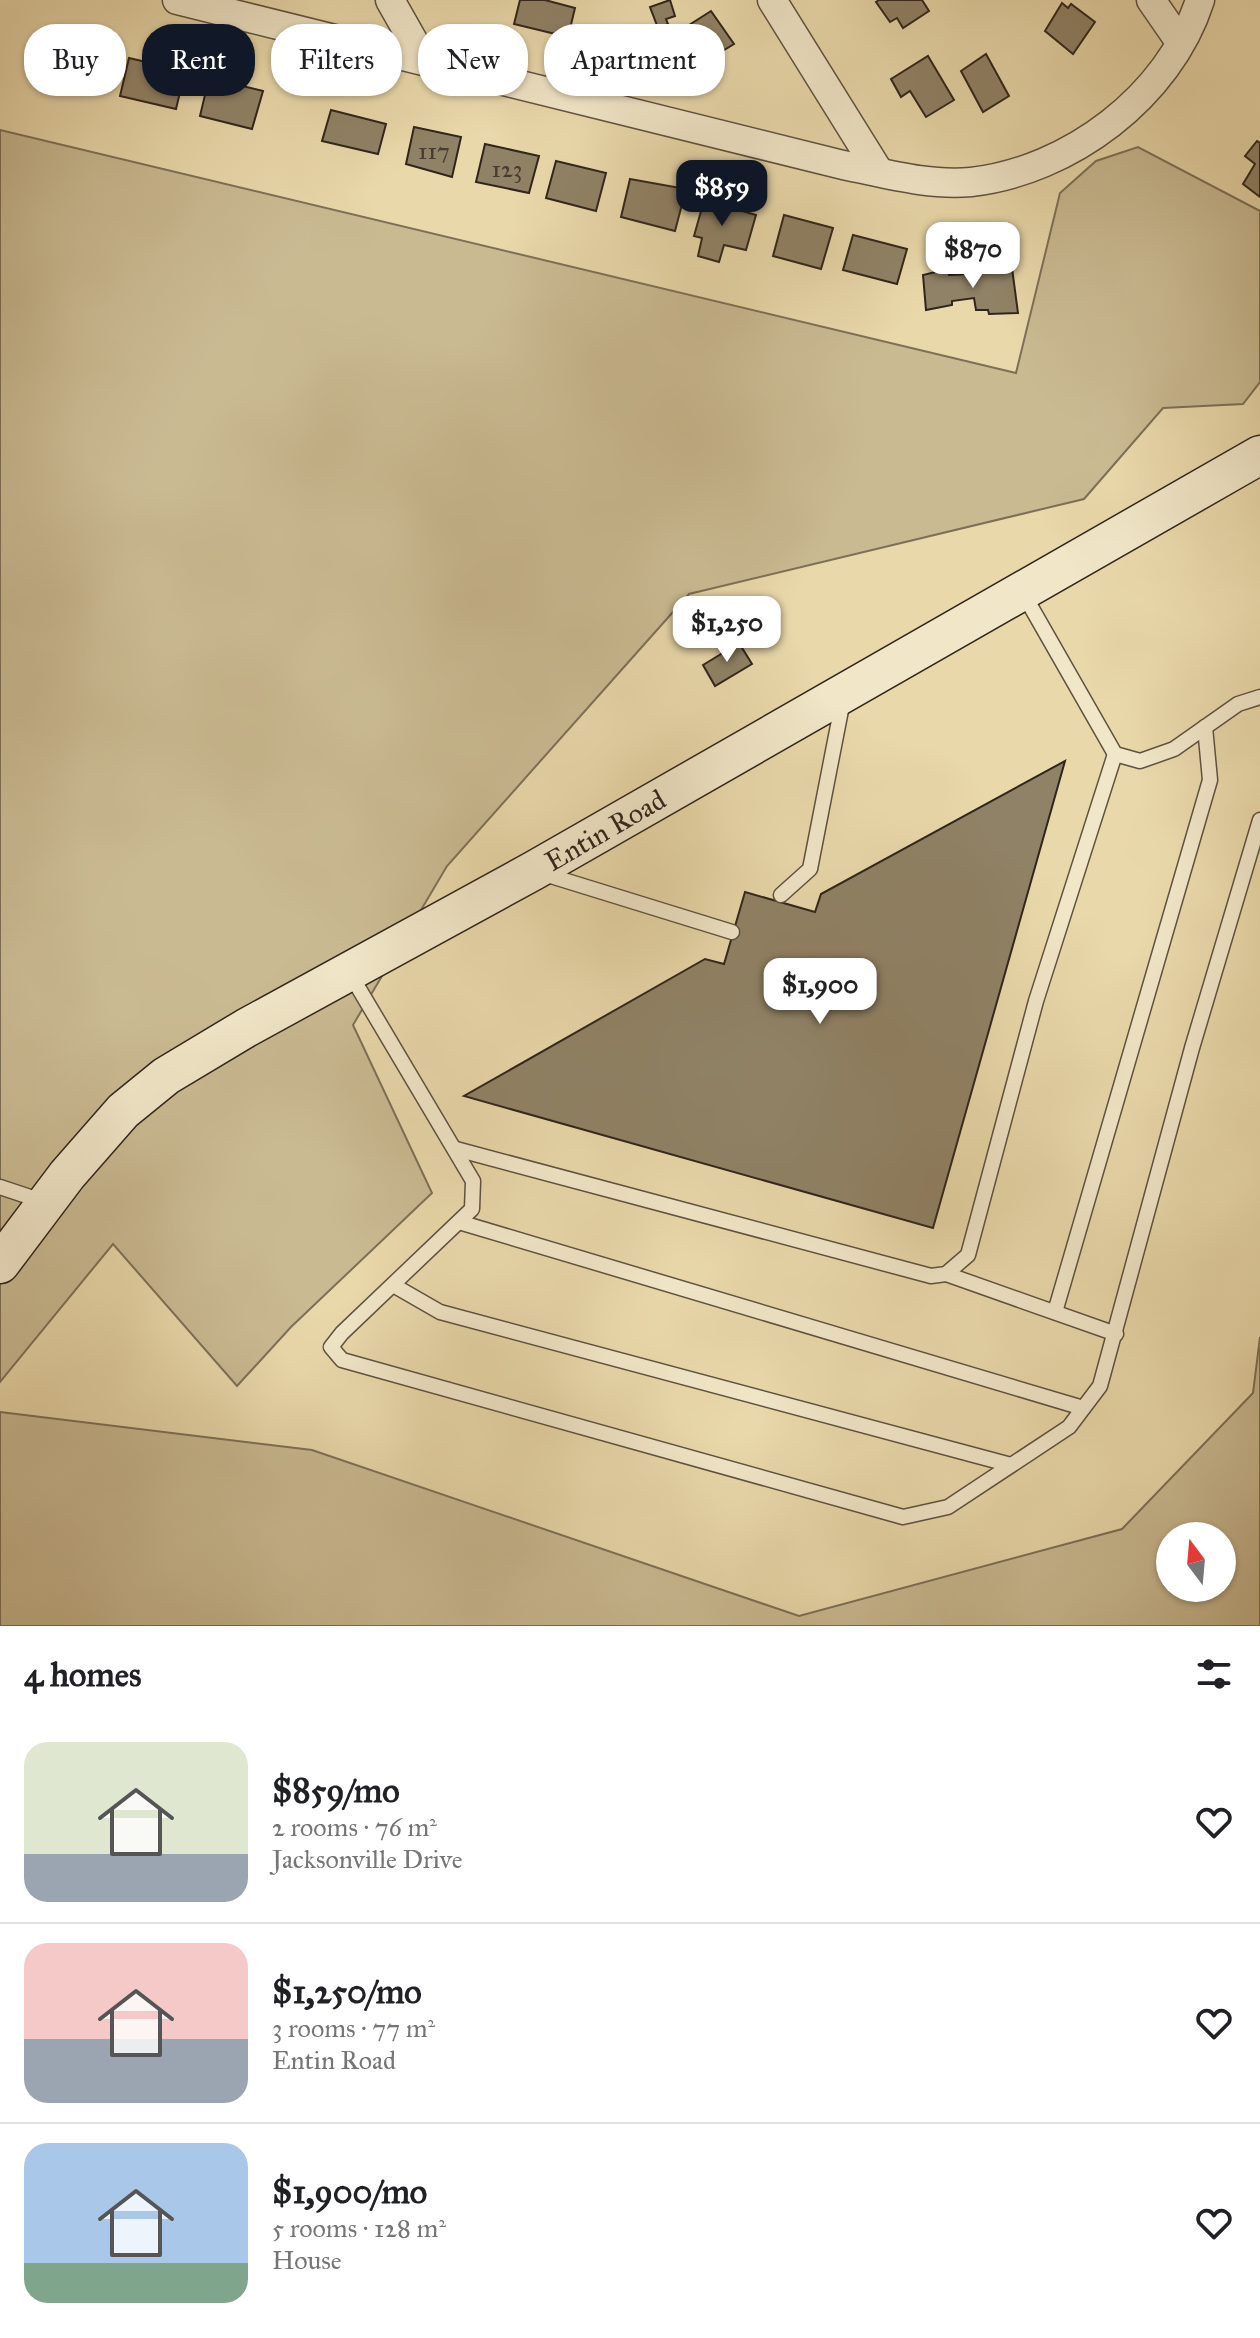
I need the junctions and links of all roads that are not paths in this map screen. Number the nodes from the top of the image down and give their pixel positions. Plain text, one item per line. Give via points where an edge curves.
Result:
1 (177, 0) edge
2 (390, 0) edge
3 (772, 0) edge
4 (1151, 0) edge
5 (1200, 0) edge
6 (1180, 42) junction
7 (418, 49) edge
8 (418, 59) edge
9 (528, 86) edge
10 (879, 172) junction
11 (1260, 455) edge
12 (1023, 592) junction
13 (844, 694) junction
14 (1260, 697) edge
15 (1205, 727) junction
16 (1115, 754) junction
17 (1260, 820) edge
18 (533, 871) junction
19 (781, 895) dead end
20 (732, 932) dead end
21 (349, 972) junction
22 (456, 1149) junction
23 (0, 1187) edge
24 (47, 1202) junction
25 (459, 1222) junction
26 (0, 1264) edge
27 (946, 1274) junction
28 (393, 1285) junction
29 (1055, 1312) junction
30 (1116, 1334) junction
31 (1083, 1408) junction
32 (1011, 1465) junction

1 - 8 street
2 - 7 street
3 - 10 street
4 - 6 street
5 - 6 street
6 - 10 street via 1162,71 1110,123 1043,164 968,182 930,182
9 - 10 street
11 - 12 street, Entin Road
12 - 13 street, Entin Road
12 - 16 lane
13 - 18 street, Entin Road
13 - 19 lane via 810,869
14 - 15 lane via 1238,704
15 - 16 lane via 1174,749 1140,761
15 - 29 lane via 1210,780
16 - 27 lane via 1036,1001 968,1255
17 - 30 lane
18 - 20 lane
18 - 21 street, Entin Road
21 - 22 lane
21 - 24 street, Entin Road via 166,1076 123,1111
22 - 25 lane via 473,1181 472,1209
22 - 27 lane via 931,1276
23 - 24 lane
24 - 26 street, Entin Road
25 - 28 lane
25 - 31 lane
27 - 29 lane
28 - 32 lane via 440,1312
28 - 32 lane via 331,1347 342,1360 903,1517 948,1507
29 - 30 lane
30 - 31 lane via 1100,1386
31 - 32 lane via 1069,1427

